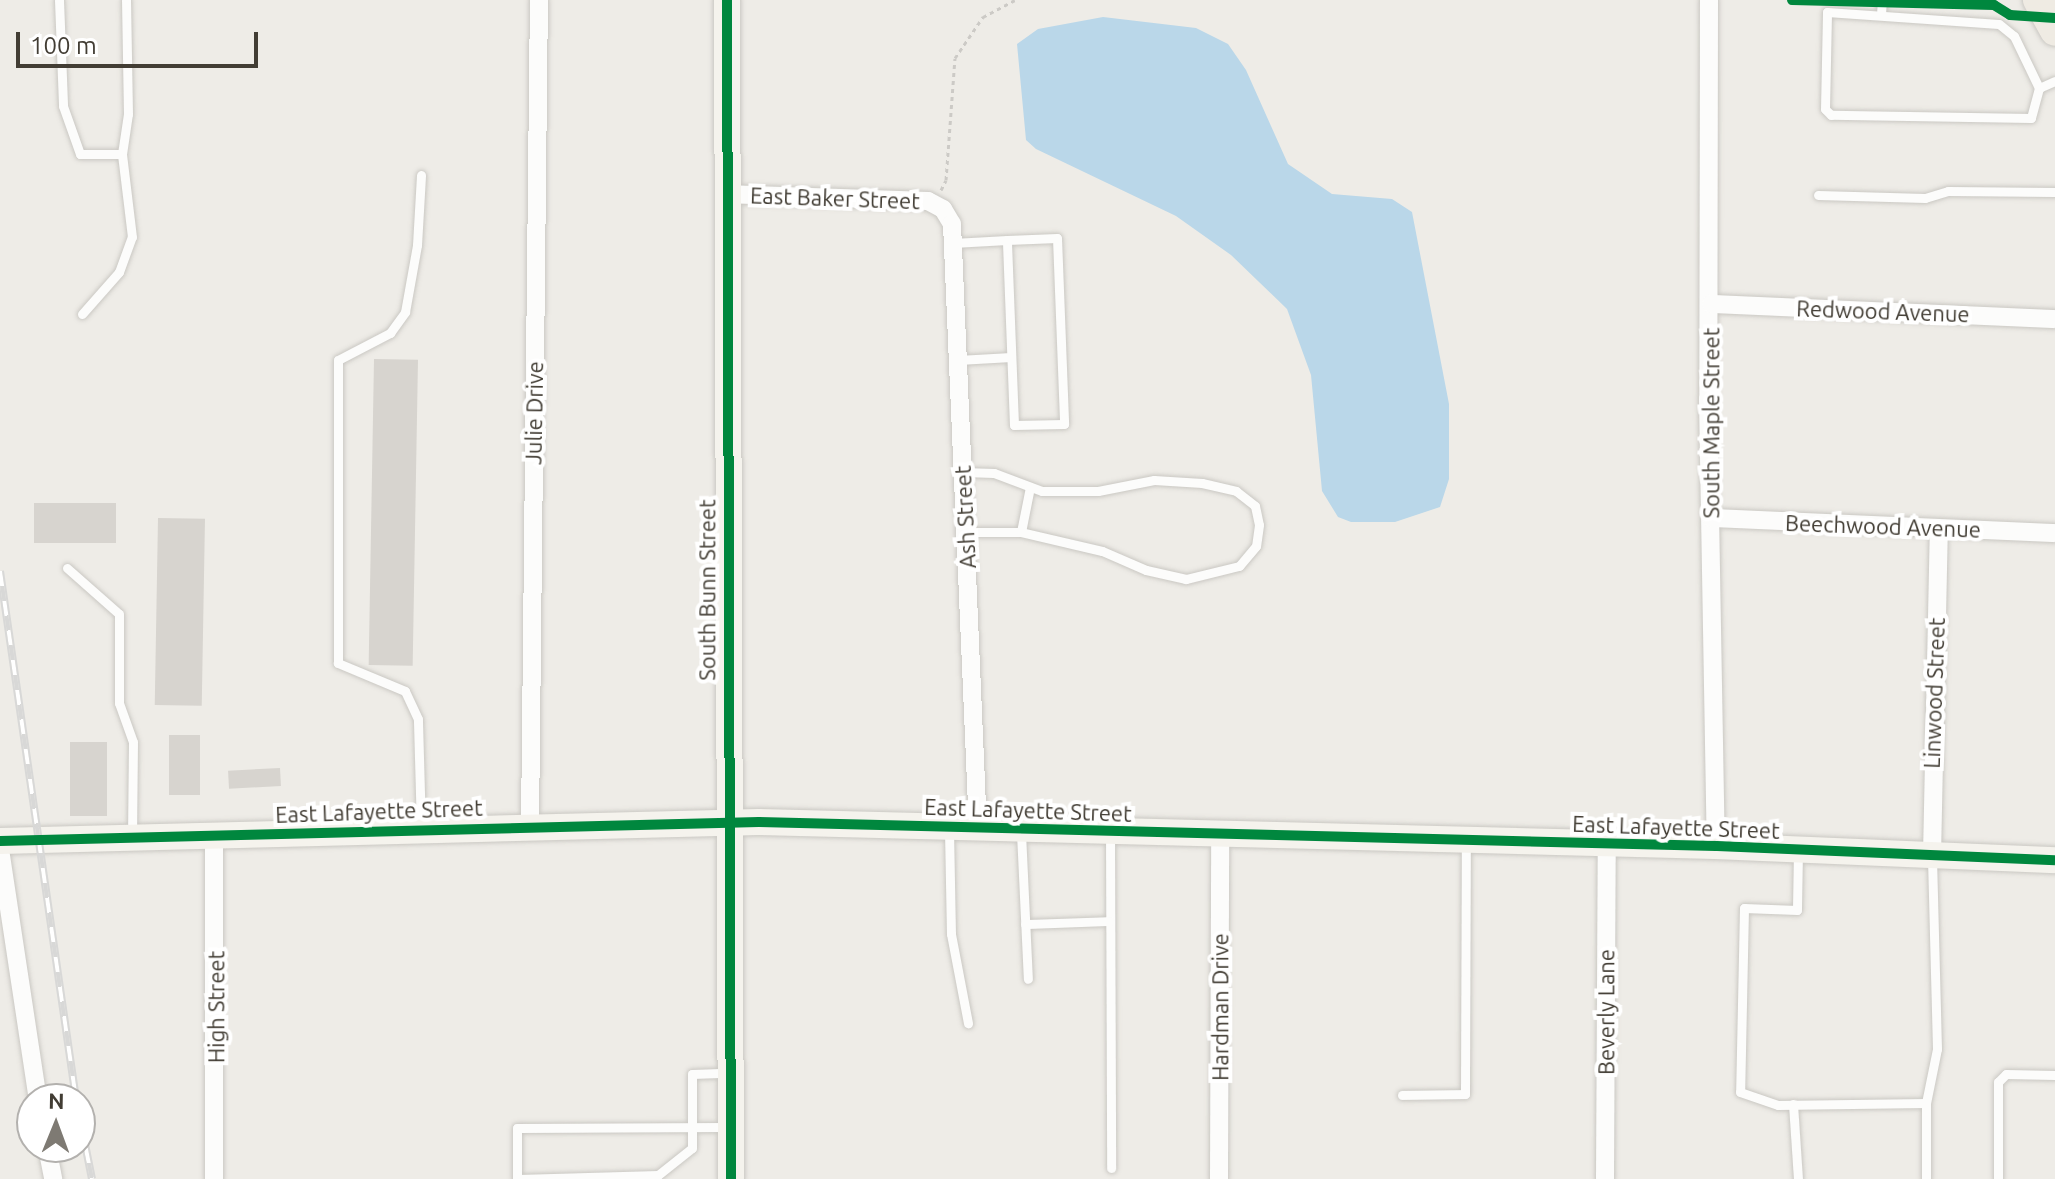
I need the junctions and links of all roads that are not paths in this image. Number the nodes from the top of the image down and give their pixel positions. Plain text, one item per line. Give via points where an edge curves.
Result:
1 (59, 0) edge
2 (126, 0) edge
3 (539, 0) edge
4 (727, 0) edge
5 (1709, 0) edge
6 (1882, 0) edge
7 (2038, 0) edge
8 (1881, 14) junction
9 (2055, 31) edge
10 (2055, 81) edge
11 (2039, 88) junction
12 (122, 154) junction
13 (421, 175) dead end
14 (2055, 192) edge
15 (724, 194) junction
16 (1818, 195) dead end
17 (939, 206) joint
18 (1007, 240) junction
19 (953, 243) junction
20 (1711, 304) junction
21 (82, 314) dead end
22 (2055, 319) edge
23 (1011, 357) junction
24 (958, 360) junction
25 (963, 472) junction
26 (1030, 487) junction
27 (1711, 518) junction
28 (1939, 529) junction
29 (965, 532) junction
30 (1021, 532) junction
31 (2055, 533) edge
32 (67, 568) dead end
33 (728, 822) junction
34 (530, 826) junction
35 (949, 827) junction
36 (978, 828) junction
37 (421, 829) junction
38 (1021, 829) junction
39 (1110, 832) junction
40 (214, 835) junction
41 (1220, 836) junction
42 (132, 838) junction
43 (0, 841) edge
44 (1466, 842) junction
45 (1607, 845) junction
46 (1716, 846) junction
47 (0, 849) edge
48 (1798, 851) junction
49 (1932, 856) junction
50 (2055, 860) edge
51 (1110, 921) junction
52 (1025, 924) junction
53 (1028, 979) dead end
54 (968, 1023) dead end
55 (730, 1073) junction
56 (2055, 1075) edge
57 (36, 1083) edge
58 (1402, 1095) dead end
59 (1926, 1103) junction
60 (1793, 1104) junction
61 (693, 1127) junction
62 (730, 1127) junction
63 (1111, 1168) dead end
64 (214, 1179) edge
65 (518, 1179) edge
66 (731, 1179) edge
67 (1219, 1179) edge
68 (1605, 1179) edge
69 (1798, 1179) edge
70 (1926, 1179) edge
71 (1998, 1179) edge

1 - 12 lane via 63,106 80,154
2 - 12 lane via 128,114
3 - 34 street, Julie Drive
4 - 15 street, South Bunn Street
5 - 20 street, South Maple Street
6 - 8 lane
7 - 9 main road
8 - 11 lane via 1999,24 2014,36
8 - 11 lane via 1827,12 1825,109 1831,115 2031,118
10 - 11 lane
12 - 21 lane via 132,237 119,272
13 - 37 lane via 417,245 405,312 390,333 338,360 338,663 405,691 418,719
14 - 16 lane via 1948,191 1925,198
15 - 17 street, East Baker Street
15 - 33 street, South Bunn Street
17 - 19 street, Ash Street via 952,224
18 - 19 lane
18 - 23 lane
18 - 23 lane via 1057,238 1064,424 1014,425
19 - 24 street, Ash Street
20 - 22 street, Redwood Avenue
20 - 27 street, South Maple Street
23 - 24 lane
24 - 25 street, Ash Street
25 - 26 lane via 994,473
25 - 29 street, Ash Street
26 - 30 lane
26 - 30 lane via 1098,491 1175,480 1236,491 1255,506 1256,546 1239,566 1186,579
27 - 28 street, Beechwood Avenue
27 - 46 street, South Maple Street
28 - 31 street, Beechwood Avenue
28 - 49 street, Linwood Street
29 - 30 lane
29 - 36 street, Ash Street
32 - 42 lane via 119,614 119,703 133,742
33 - 34 street, East Lafayette Street
33 - 35 street, East Lafayette Street
33 - 55 street, South Bunn Street
34 - 37 street, East Lafayette Street
35 - 36 street, East Lafayette Street
35 - 54 lane via 951,934
36 - 38 street, East Lafayette Street
37 - 40 street, East Lafayette Street
38 - 39 street, East Lafayette Street
38 - 52 lane
39 - 41 street, East Lafayette Street
39 - 51 lane
40 - 42 street, East Lafayette Street
40 - 64 street, High Street
41 - 44 street, East Lafayette Street
41 - 67 street, Hardman Drive
42 - 43 street, East Lafayette Street
44 - 45 street, East Lafayette Street
44 - 58 lane via 1465,1094
45 - 46 street, East Lafayette Street
45 - 68 street, Beverly Lane
46 - 48 street, East Lafayette Street
47 - 57 street
48 - 49 street, East Lafayette Street
48 - 60 lane via 1797,910 1744,908 1740,1092
49 - 50 street, East Lafayette Street
49 - 59 lane via 1937,1049
51 - 52 lane
51 - 63 lane
52 - 53 lane
55 - 61 lane via 692,1074
55 - 62 street, South Bunn Street
56 - 71 lane via 2006,1074 1998,1082
59 - 60 lane
59 - 70 lane
60 - 69 lane
61 - 62 lane
61 - 65 lane via 692,1148 658,1175
61 - 65 lane via 517,1128
62 - 66 street, South Bunn Street

